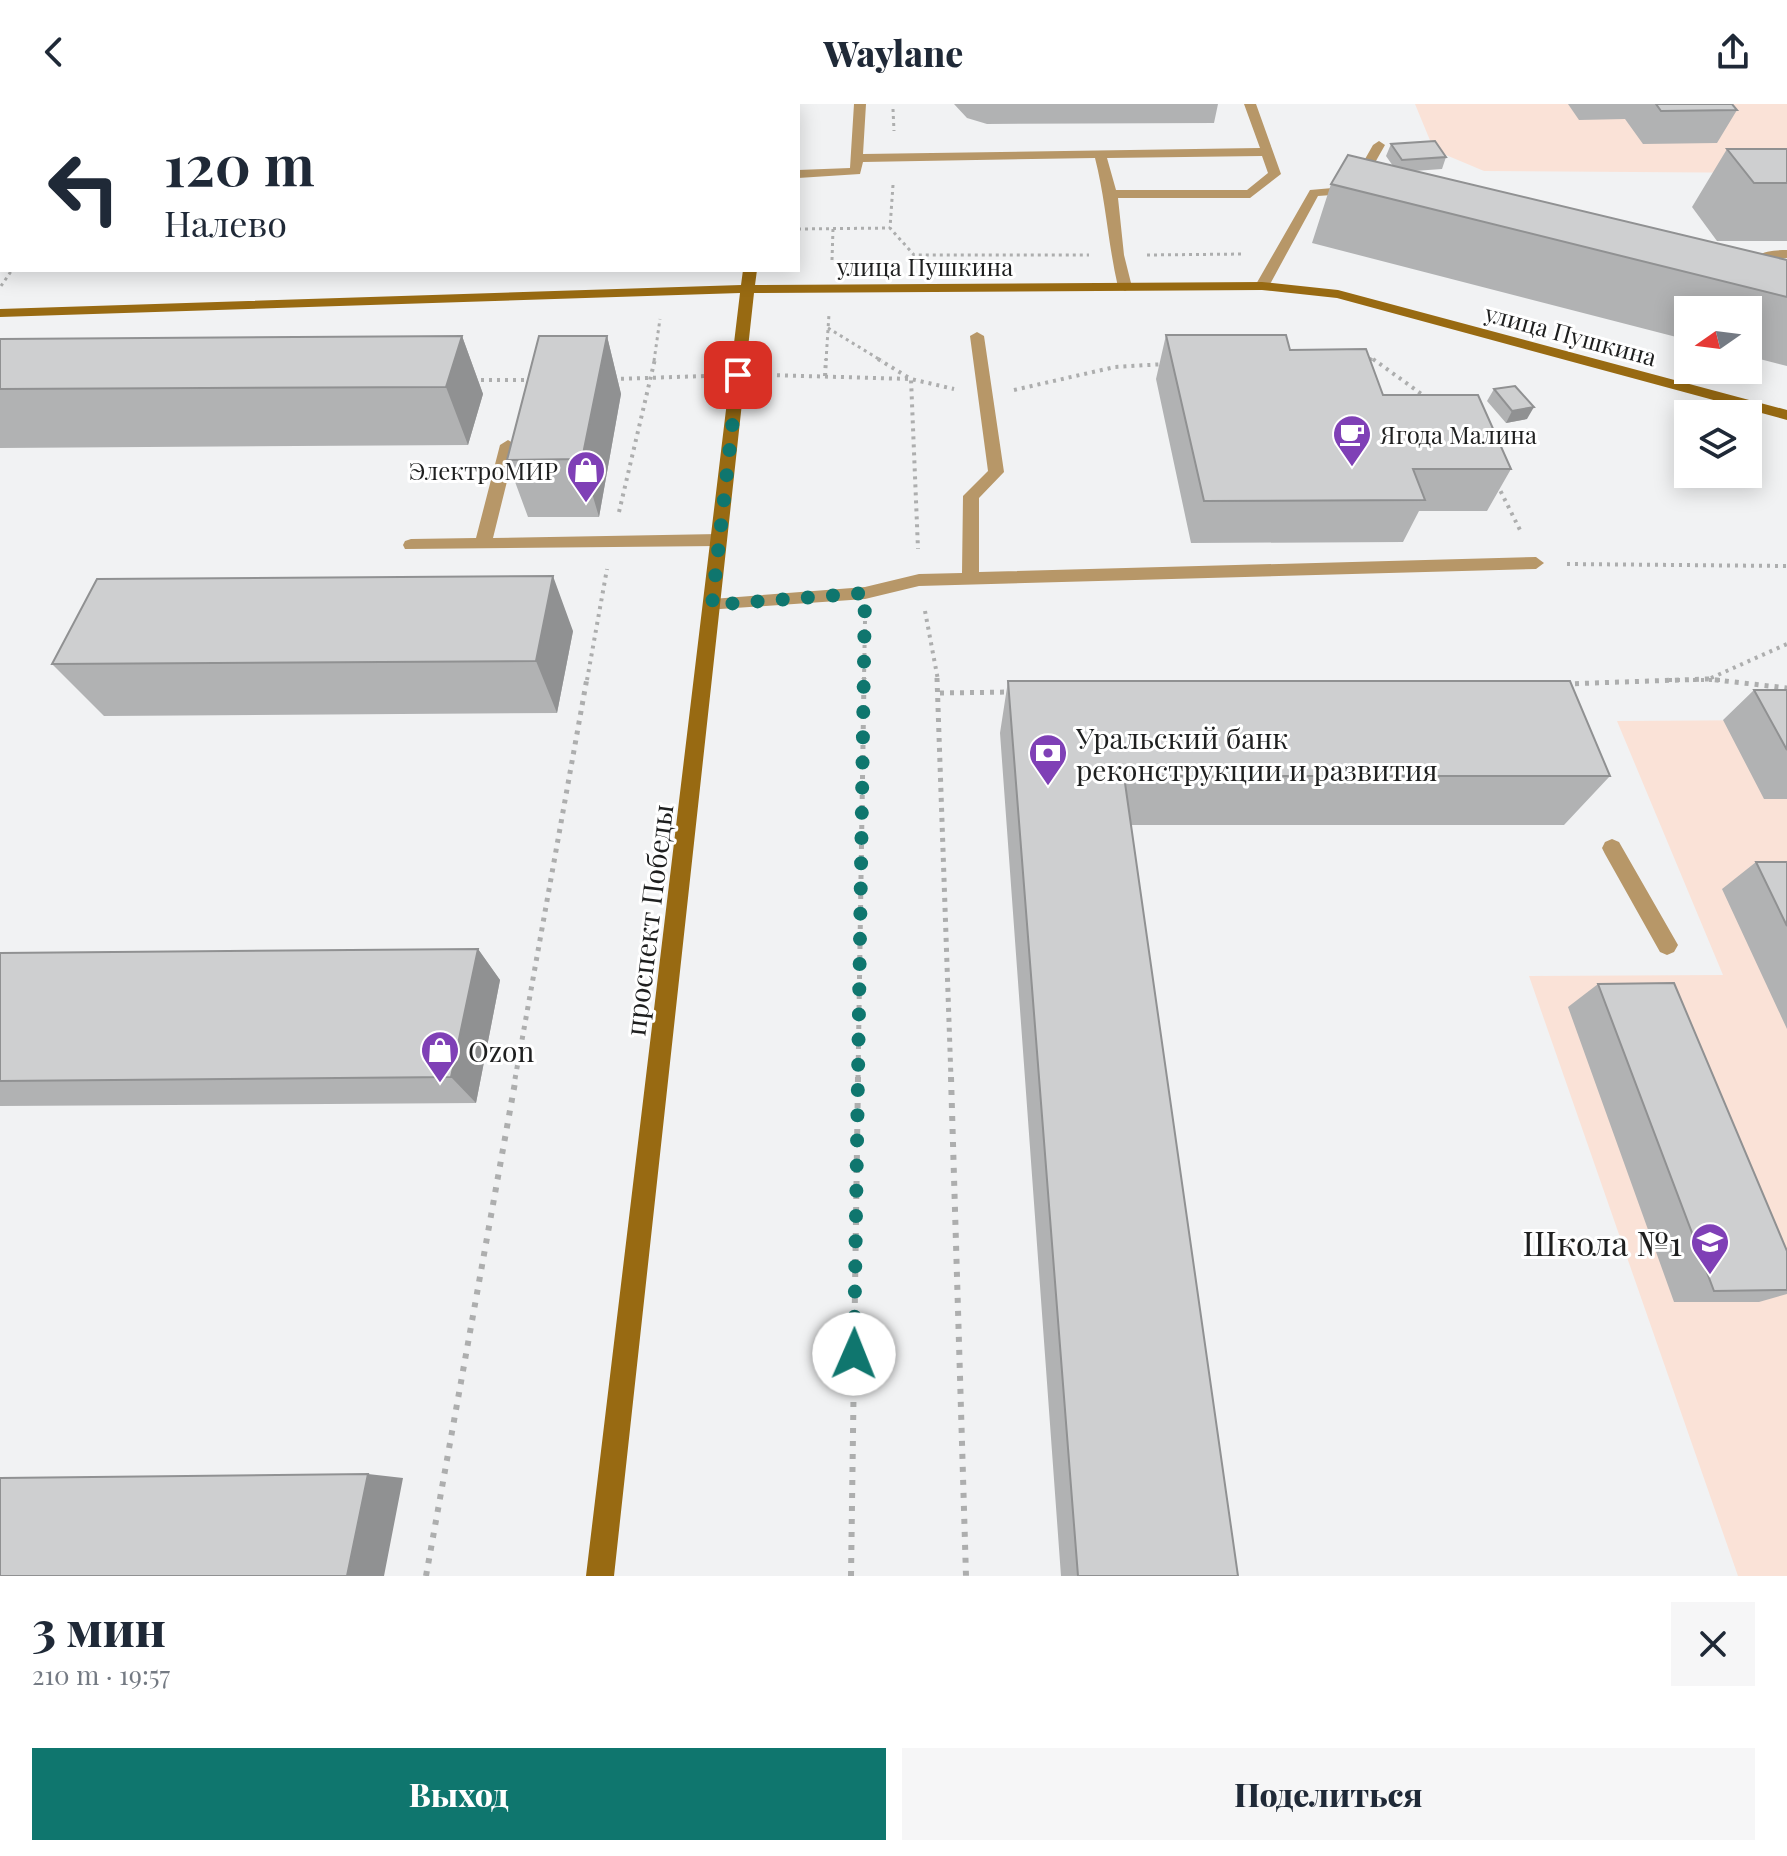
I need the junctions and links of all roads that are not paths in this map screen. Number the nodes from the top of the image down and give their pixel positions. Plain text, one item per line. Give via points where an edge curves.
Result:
1 (860, 104) edge
2 (1250, 104) edge
3 (1379, 145) dead end
4 (1268, 152) junction
5 (1100, 153) junction
6 (859, 158) junction
7 (800, 174) edge
8 (1354, 189) junction
9 (1369, 193) edge
10 (1111, 194) junction
11 (1787, 254) edge
12 (749, 279) edge
13 (1262, 286) junction
14 (1125, 287) junction
15 (1746, 291) edge
16 (0, 313) edge
17 (977, 336) dead end
18 (1787, 415) edge
19 (508, 445) edge
20 (719, 540) junction
21 (483, 544) junction
22 (411, 545) dead end
23 (1536, 563) road end
24 (970, 578) junction
25 (712, 605) junction
26 (1612, 848) dead end
27 (1667, 945) dead end
28 (600, 1576) edge

1 - 6 lane
2 - 4 lane
3 - 8 lane
4 - 5 lane
4 - 10 lane via 1275,174 1250,194
5 - 6 lane
5 - 10 lane
6 - 7 lane via 856,171
8 - 9 lane
8 - 13 lane via 1314,193
10 - 14 lane
11 - 15 lane via 1764,254 1754,262
12 - 14 street, улица Пушкина via 831,289
12 - 16 street, улица Пушкина via 664,292
12 - 20 street, проспект Победы
13 - 14 street, улица Пушкина
13 - 18 street, улица Пушкина via 1338,294
17 - 24 lane via 996,472 971,496
19 - 21 lane
20 - 21 lane
20 - 25 street, проспект Победы
21 - 22 lane
23 - 24 lane
24 - 25 lane
25 - 28 street, проспект Победы
26 - 27 lane

